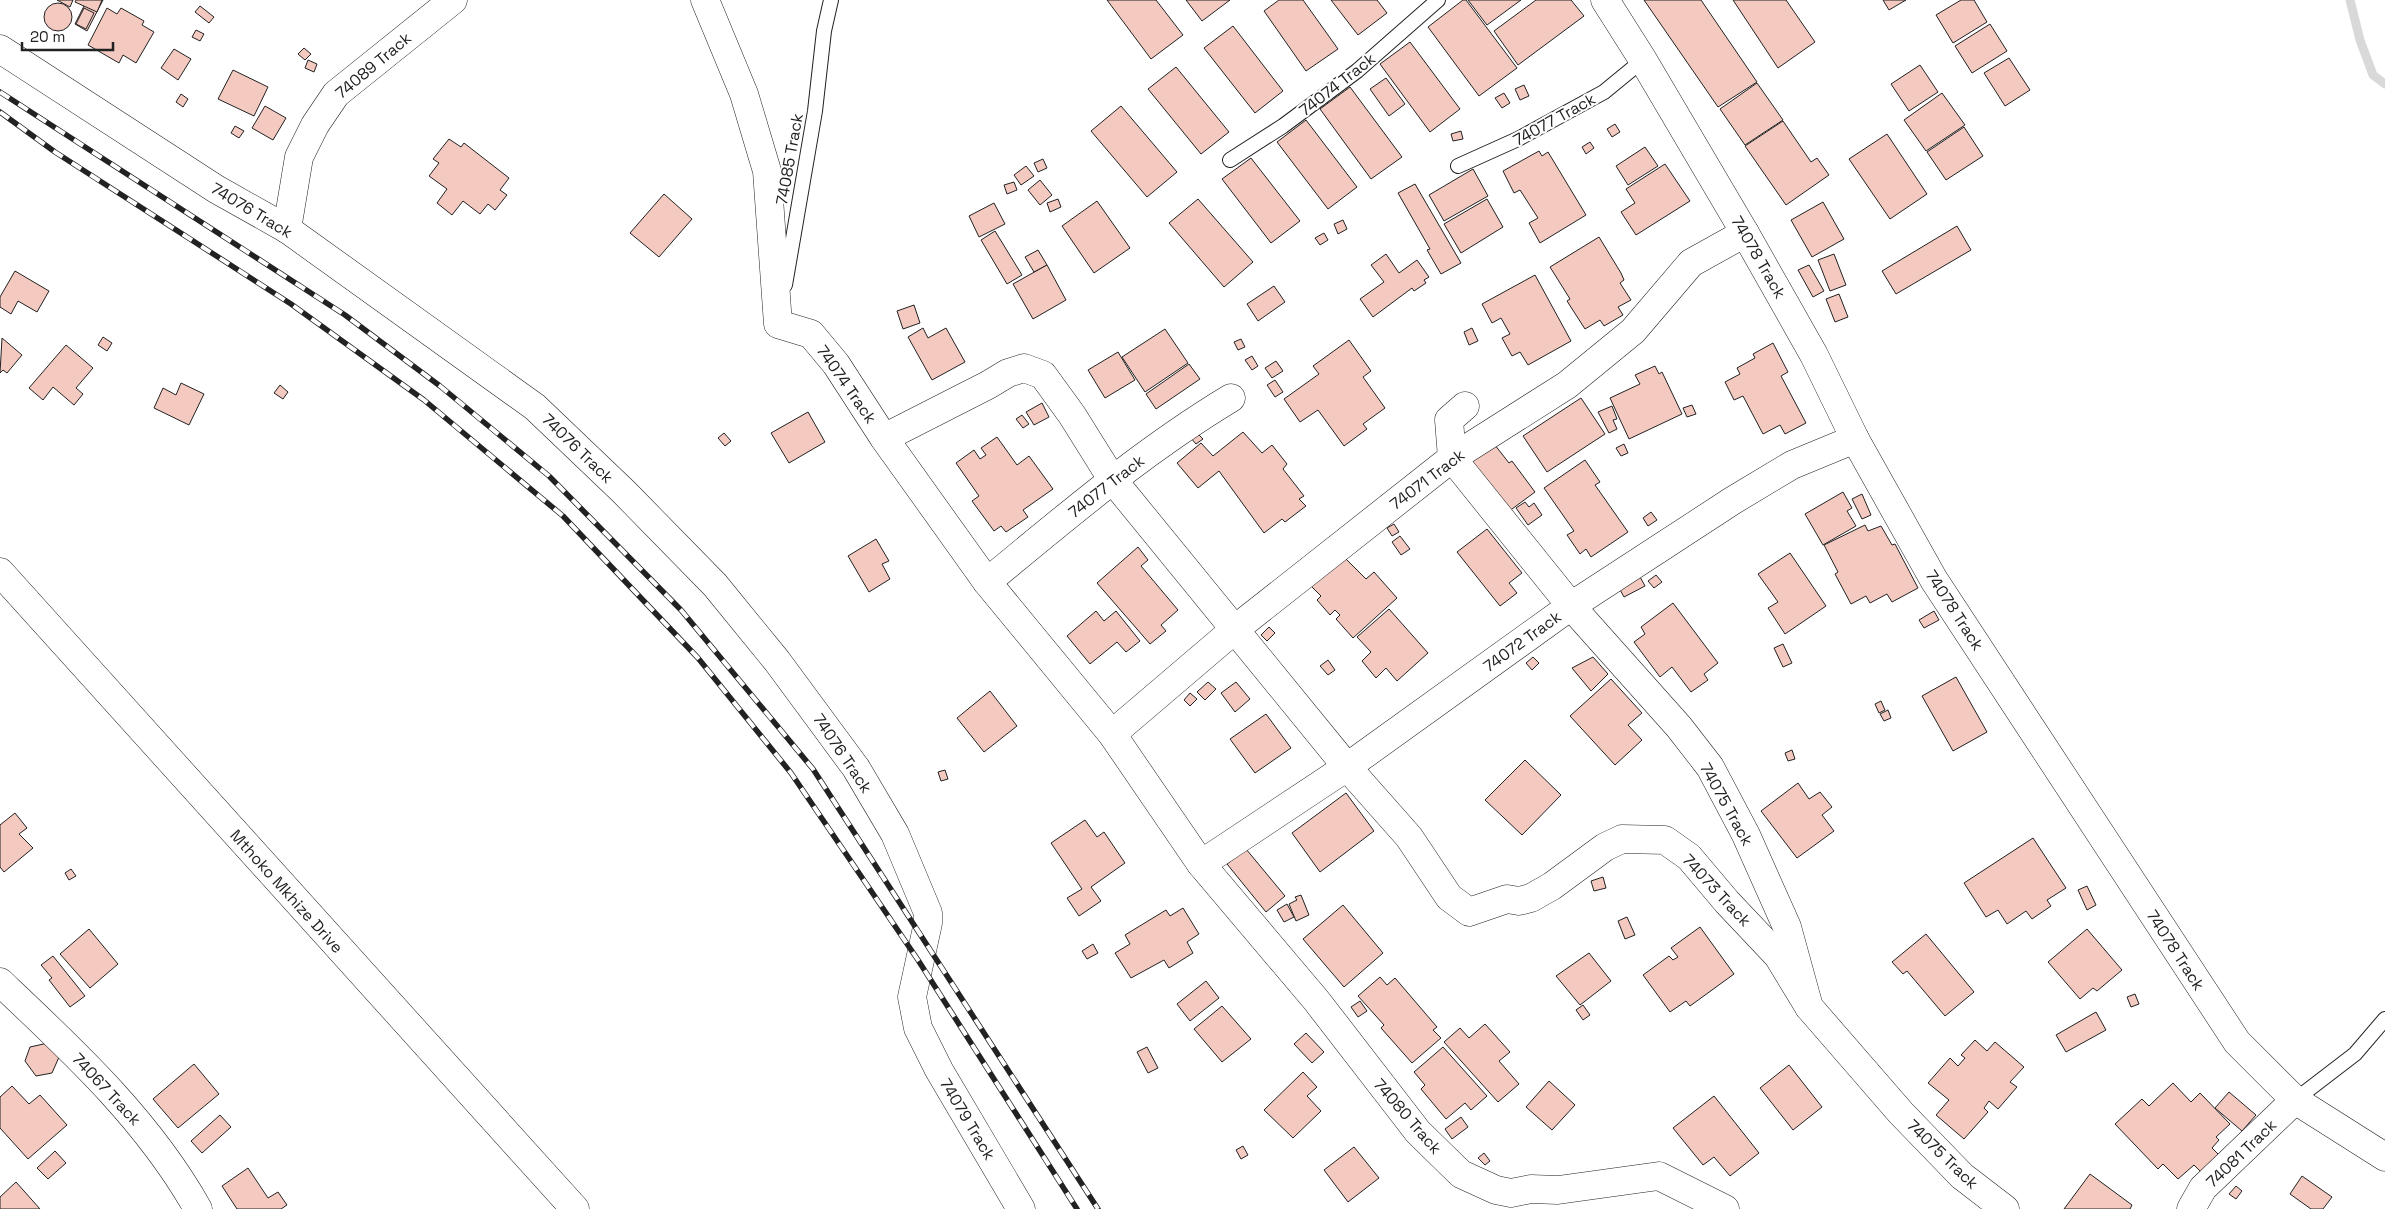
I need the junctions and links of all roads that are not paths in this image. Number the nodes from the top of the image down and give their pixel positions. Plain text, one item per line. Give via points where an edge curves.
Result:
1 (453, 0) edge
2 (705, 0) edge
3 (831, 0) edge
4 (1438, 0) edge
5 (1605, 0) edge
6 (0, 49) edge
7 (1643, 60) junction
8 (1230, 160) dead end
9 (1458, 166) dead end
10 (287, 230) junction
11 (1745, 232) junction
12 (778, 324) junction
13 (1231, 398) dead end
14 (1465, 406) dead end
15 (884, 438) junction
16 (1855, 439) junction
17 (1452, 458) junction
18 (1112, 479) junction
19 (0, 572) edge
20 (987, 582) junction
21 (1571, 606) junction
22 (1234, 630) junction
23 (1112, 734) junction
24 (1347, 767) junction
25 (1201, 864) junction
26 (0, 982) edge
27 (1809, 1007) junction
28 (2385, 1019) edge
29 (918, 1028) joint
30 (2295, 1100) junction
31 (2385, 1157) edge
32 (198, 1209) edge
33 (575, 1209) edge
34 (1021, 1209) edge
35 (1725, 1209) edge
36 (2004, 1209) edge
37 (2191, 1209) edge

1 - 10 street, 74089 Track via 336,94 299,156
2 - 12 street via 744,94 767,171
3 - 12 lane, 74085 Track
4 - 8 lane, 74074 Track via 1357,71
5 - 7 street, 74078 Track
6 - 10 street, 74076 Track via 216,189
7 - 9 lane, 74077 Track via 1604,92 1518,139
7 - 11 street, 74078 Track
10 - 29 street, 74076 Track via 535,407 716,585 777,661 856,768 895,834 928,913 912,997
11 - 16 street, 74078 Track via 1814,354
11 - 17 street, 74071 Track via 1691,263 1633,331 1568,385
12 - 15 street, 74074 Track via 811,334 847,380
13 - 18 street, 74077 Track via 1191,422
14 - 17 street via 1449,420
15 - 18 street via 1008,373 1024,368 1043,375
15 - 20 street, 74074 Track
16 - 21 street, 74072 Track via 1792,466 1732,501
16 - 30 street, 74078 Track via 1934,580 2191,972 2238,1042
17 - 21 street, 74075 Track
17 - 22 street, 74071 Track
18 - 20 street, 74077 Track
18 - 22 street
19 - 33 street, Mthoko Mkhize Drive
20 - 23 street, 74080 Track
21 - 24 street, 74072 Track
21 - 27 street, 74075 Track via 1679,727 1710,767 1746,835 1787,927
22 - 23 street, 74071 Track
22 - 24 street
23 - 25 street, 74080 Track
24 - 25 street, 74072 Track
24 - 27 street, 74073 Track via 1409,837 1449,897 1469,912 1507,899 1531,898 1604,847 1622,839 1665,840 1689,857 1778,956
25 - 35 street, 74080 Track via 1316,1000 1418,1132 1461,1174 1496,1190 1511,1193 1659,1176
26 - 32 street, 74067 Track via 117,1096 182,1181
27 - 36 street, 74075 Track via 1901,1113 1962,1176
28 - 30 lane via 2355,1054
29 - 34 street, 74079 Track via 939,1070
30 - 31 street, 74078 Track
30 - 37 street, 74081 Track via 2203,1188

